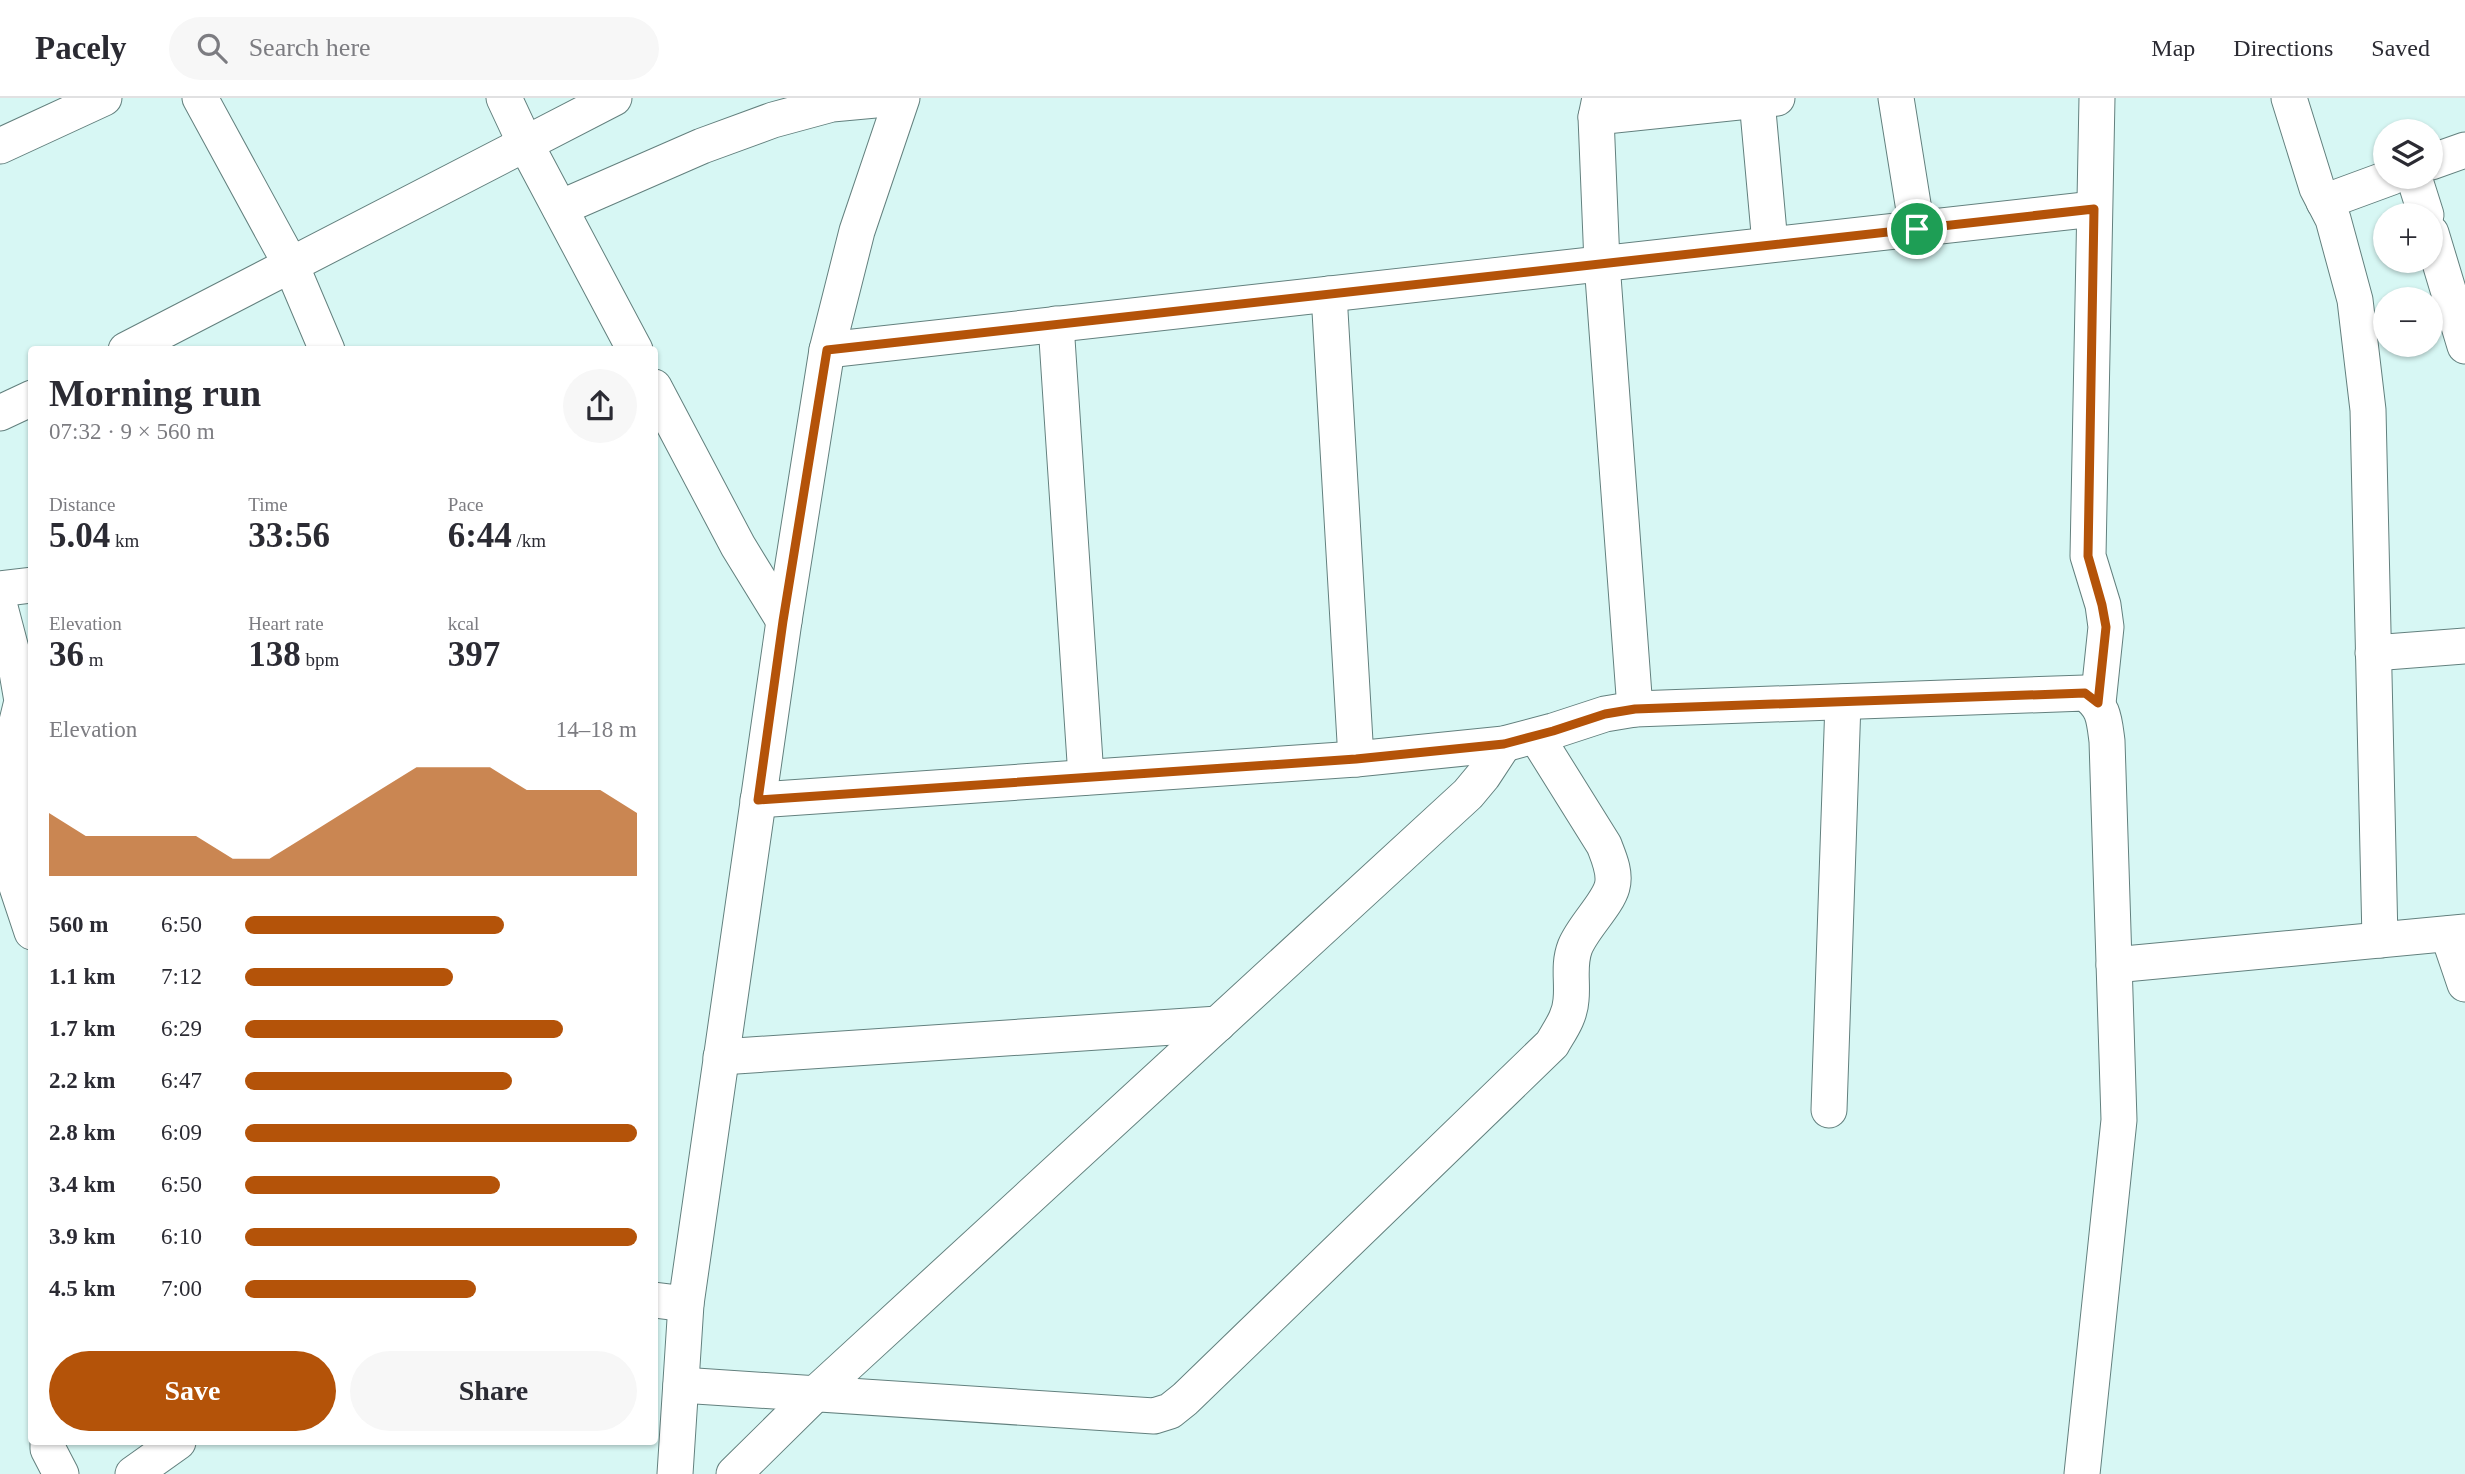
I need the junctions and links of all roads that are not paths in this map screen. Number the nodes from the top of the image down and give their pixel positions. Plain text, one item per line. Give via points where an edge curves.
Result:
1 (104, 98) edge
2 (200, 98) edge
3 (504, 98) edge
4 (614, 98) edge
5 (900, 98) edge
6 (1896, 98) edge
7 (2097, 98) edge
8 (2289, 98) edge
9 (1767, 99) edge
10 (1598, 108) edge
11 (526, 143) junction
12 (0, 146) edge
13 (2465, 150) edge
14 (2443, 158) edge
15 (2373, 184) edge
16 (2324, 202) junction
17 (560, 208) junction
18 (2094, 209) junction
19 (1917, 229) junction
20 (1770, 244) junction
21 (1601, 263) junction
22 (291, 265) junction
23 (2443, 273) edge
24 (1329, 294) junction
25 (1056, 324) junction
26 (134, 346) edge
27 (325, 346) edge
28 (633, 346) edge
29 (2465, 346) edge
30 (827, 350) junction
31 (658, 395) edge
32 (28, 400) edge
33 (0, 413) edge
34 (28, 585) edge
35 (0, 589) edge
36 (0, 607) edge
37 (783, 621) junction
38 (2465, 646) edge
39 (2373, 653) junction
40 (1843, 702) junction
41 (2098, 703) junction
42 (1635, 709) junction
43 (1520, 740) junction
44 (1356, 759) junction
45 (1086, 777) junction
46 (758, 800) junction
47 (15, 878) edge
48 (28, 919) edge
49 (2457, 933) edge
50 (2381, 940) junction
51 (2114, 965) junction
52 (2465, 984) edge
53 (1218, 1024) junction
54 (721, 1058) junction
55 (1829, 1110) dead end
56 (670, 1302) edge
57 (681, 1385) junction
58 (814, 1395) junction
59 (48, 1445) edge
60 (173, 1445) edge
61 (61, 1474) edge
62 (132, 1474) edge
63 (675, 1474) edge
64 (734, 1474) edge
65 (2082, 1474) edge

1 - 12 street
2 - 22 street
3 - 11 street
4 - 11 street
5 - 17 street via 832,104 773,120
5 - 30 street via 857,231
6 - 19 street
7 - 18 street
8 - 16 street
9 - 10 street
9 - 20 street
10 - 21 street
11 - 17 street
11 - 22 street
13 - 14 street
15 - 16 street
16 - 39 street via 2356,300 2361,342 2368,410
17 - 28 street
18 - 19 street
18 - 41 street via 2088,556 2106,627
19 - 20 street
20 - 21 street
21 - 24 street
21 - 42 street
22 - 26 street
22 - 27 street
23 - 29 street
24 - 25 street
24 - 44 street
25 - 30 street
25 - 45 street
30 - 37 street
31 - 37 street
32 - 33 street
34 - 35 street
36 - 47 street via 22,701 12,742
37 - 46 street
38 - 39 street
39 - 50 street
40 - 41 street via 2085,693
40 - 42 street
40 - 55 street
41 - 51 street via 2107,741
42 - 43 street
43 - 44 street
43 - 53 street via 1468,794
43 - 58 street via 1604,845 1613,875 1612,888 1575,946 1567,1019 1552,1044 1185,1399 1154,1416
44 - 45 street
45 - 46 street
46 - 54 street
47 - 48 street
49 - 50 street
49 - 52 street
50 - 51 street
51 - 65 street via 2119,1120
53 - 54 street
53 - 58 street
54 - 56 street
56 - 57 street
57 - 58 street
57 - 63 street
58 - 64 street
59 - 61 street
60 - 62 street

